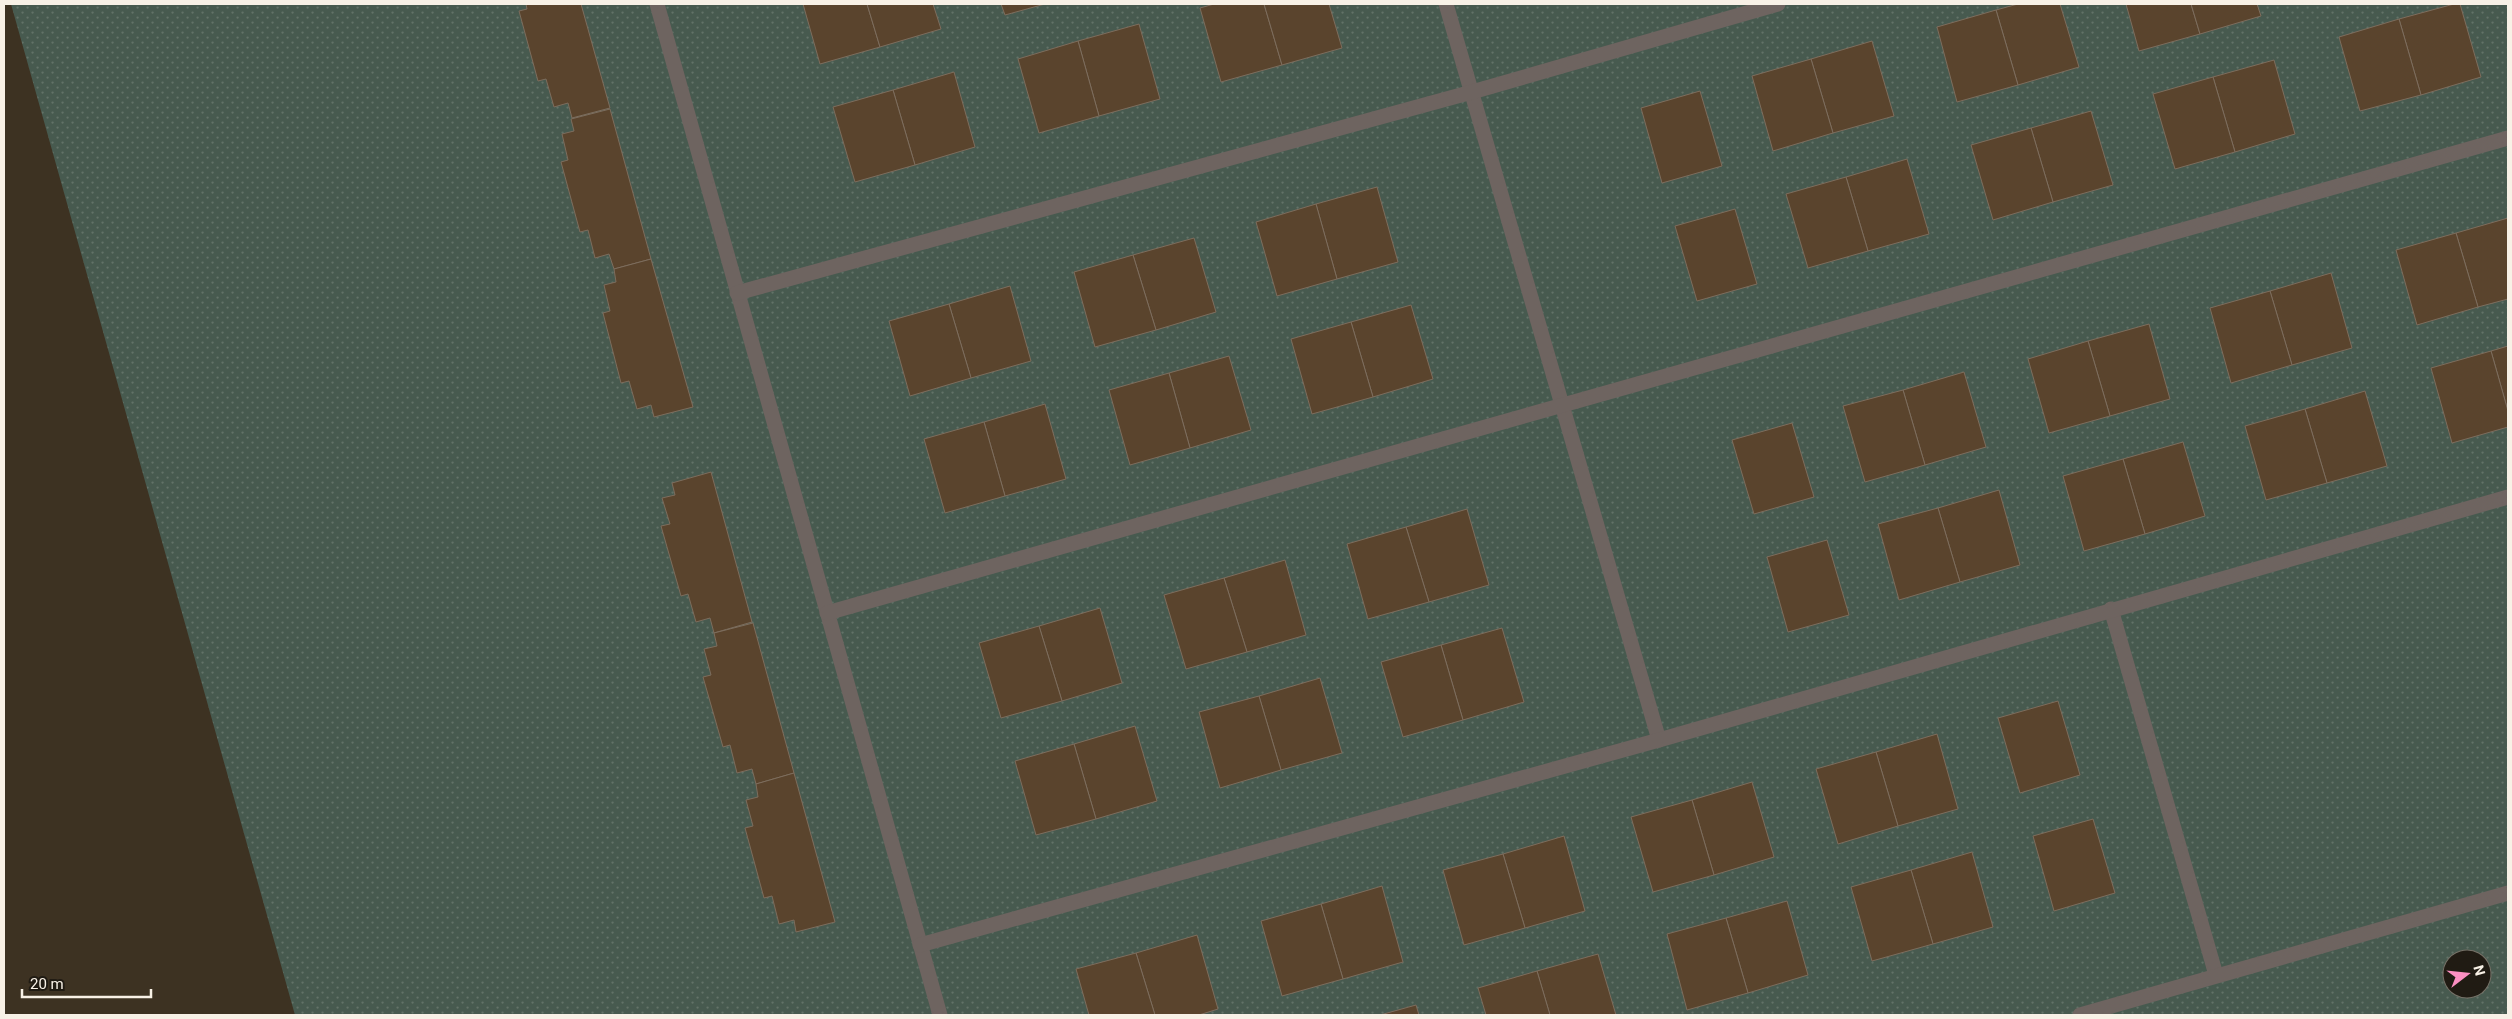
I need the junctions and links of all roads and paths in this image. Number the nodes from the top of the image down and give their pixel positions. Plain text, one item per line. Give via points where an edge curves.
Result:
1 (657, 4) edge
2 (1446, 4) edge
3 (1778, 4) edge
4 (1472, 92) junction
5 (2508, 138) edge
6 (737, 293) junction
7 (1563, 405) junction
8 (2508, 497) edge
9 (2111, 609) junction
10 (827, 612) junction
11 (1659, 740) junction
12 (2508, 893) edge
13 (920, 945) junction
14 (2216, 975) junction
15 (940, 1015) edge
16 (2080, 1015) edge

1 - 6 lane
2 - 4 lane
3 - 4 lane
4 - 6 lane
4 - 7 lane
5 - 7 lane
6 - 10 lane
7 - 10 lane
7 - 11 lane
8 - 9 lane
9 - 11 lane
9 - 14 lane
10 - 13 lane
11 - 13 lane
12 - 14 lane
13 - 15 lane
14 - 16 lane

